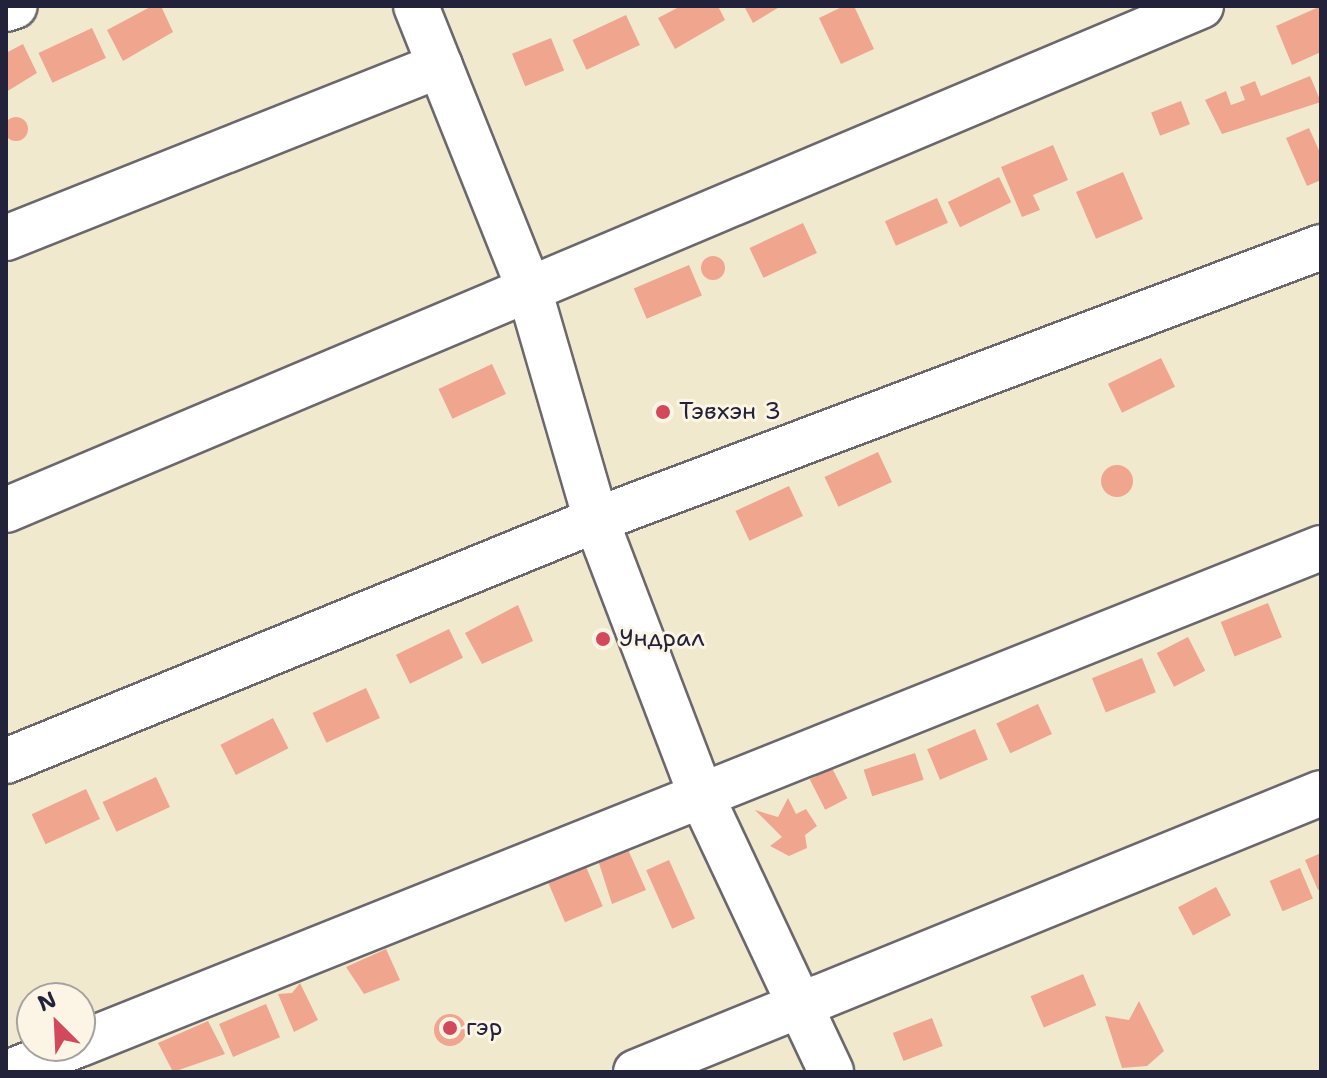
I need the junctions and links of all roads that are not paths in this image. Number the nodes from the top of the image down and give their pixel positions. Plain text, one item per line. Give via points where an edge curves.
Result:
1 (15, 6) edge
2 (416, 6) edge
3 (1201, 6) edge
4 (6, 9) edge
5 (440, 65) junction
6 (6, 238) edge
7 (1321, 247) edge
8 (529, 289) junction
9 (6, 510) edge
10 (596, 520) junction
11 (1321, 548) edge
12 (6, 761) edge
13 (700, 793) junction
14 (1321, 793) edge
15 (803, 1000) junction
16 (96, 1037) edge
17 (35, 1062) edge
18 (10, 1072) edge
19 (636, 1072) edge
20 (831, 1072) edge

1 - 4 street
2 - 5 street
3 - 8 street
5 - 6 street
5 - 8 street
7 - 10 street
8 - 9 street
8 - 10 street
10 - 12 street
10 - 13 street
11 - 13 street
13 - 15 street
13 - 16 street
14 - 15 street
15 - 19 street
15 - 20 street
17 - 18 street

